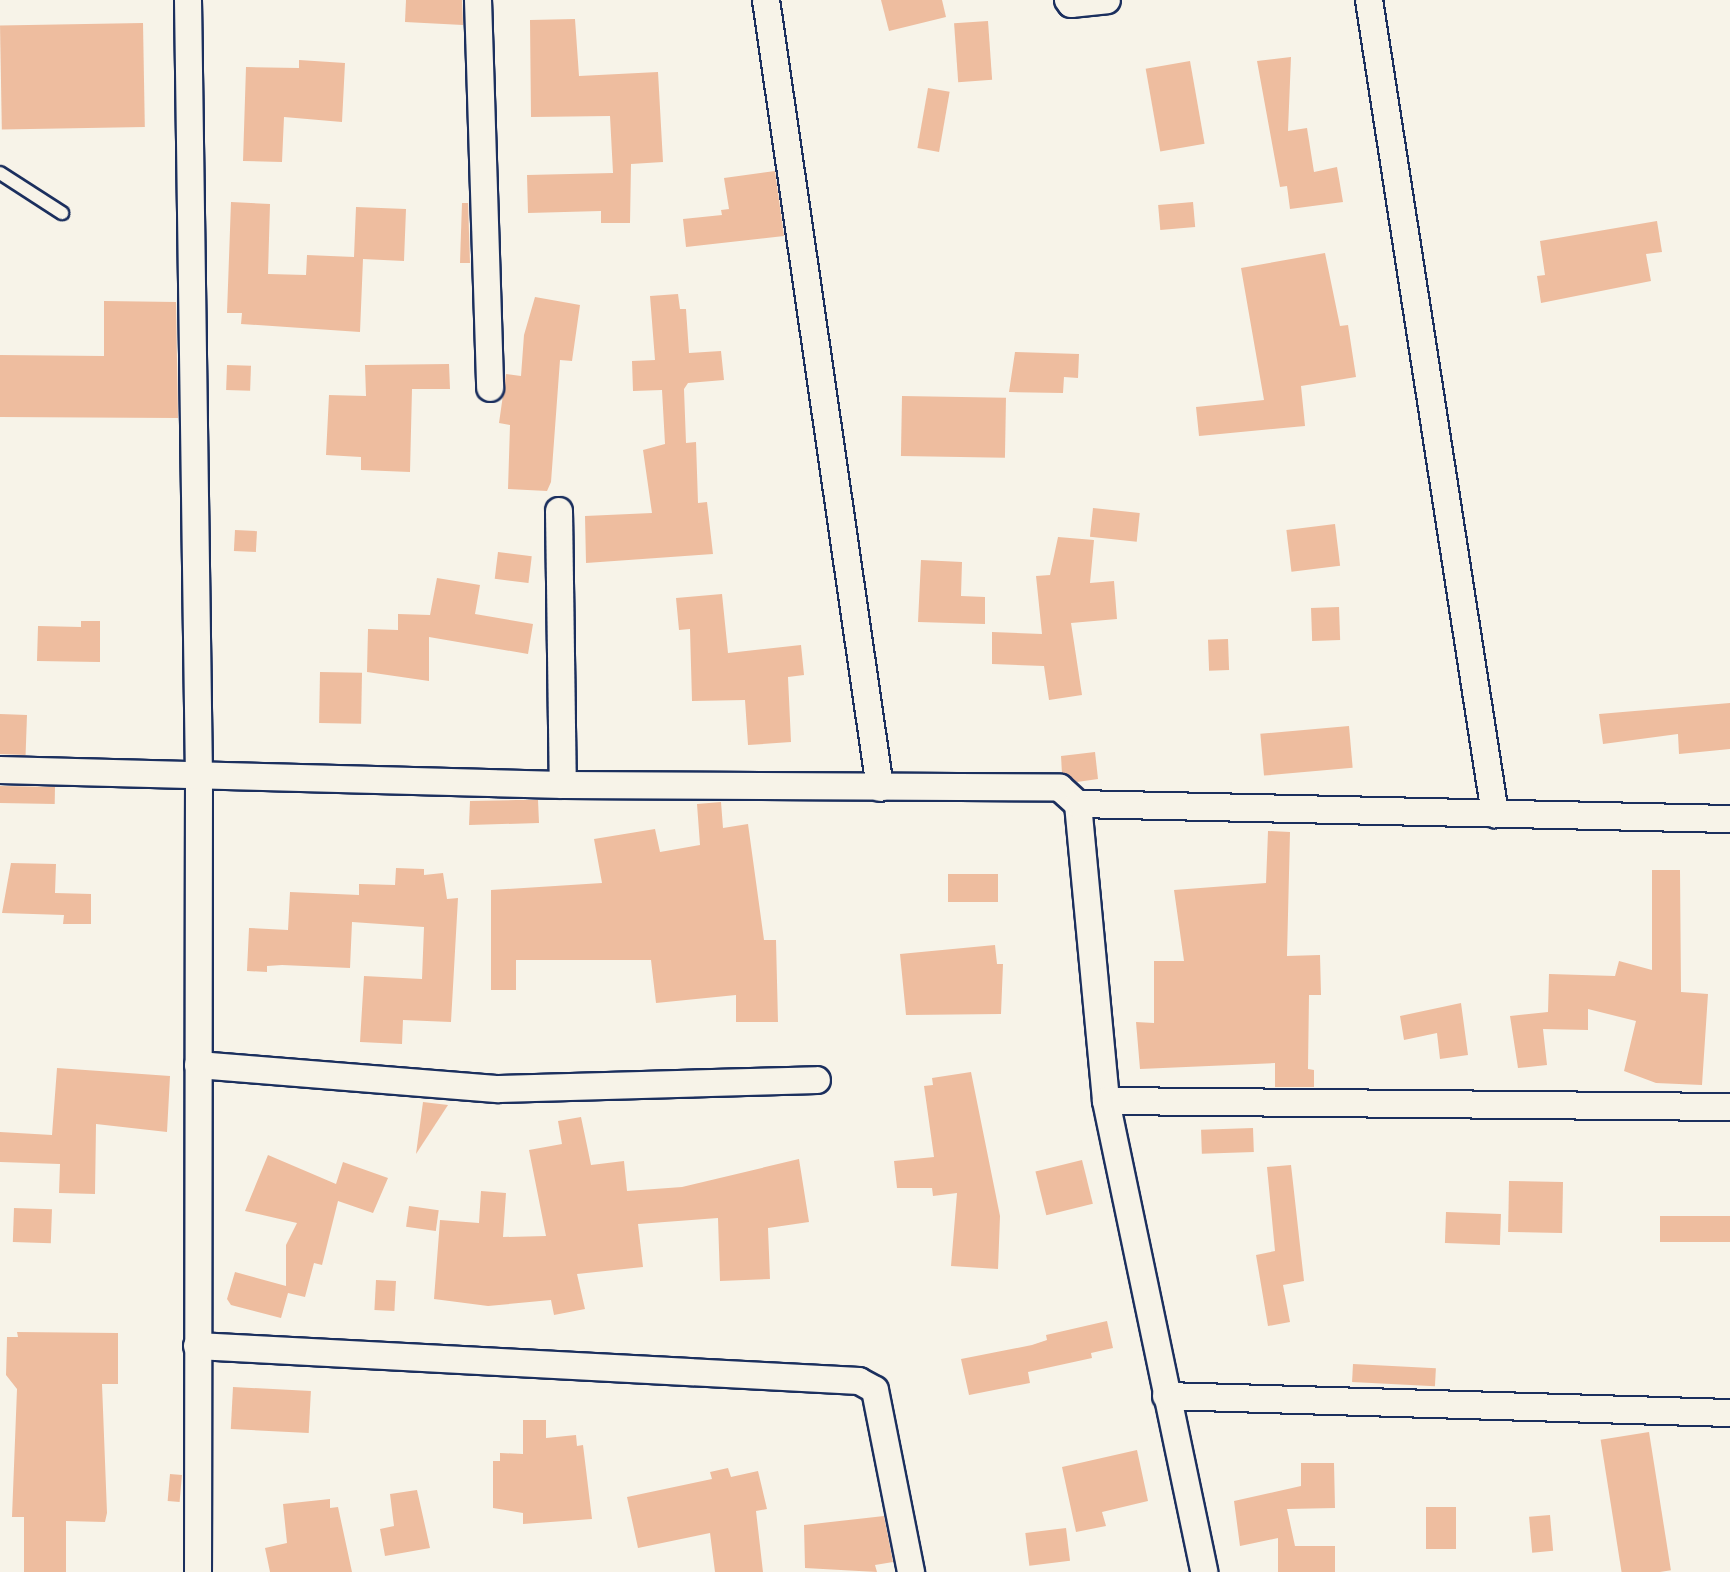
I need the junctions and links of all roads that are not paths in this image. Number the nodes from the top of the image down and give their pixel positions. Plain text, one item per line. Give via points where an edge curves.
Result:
1 (188, 0) edge
2 (478, 0) edge
3 (766, 0) edge
4 (1068, 0) edge
5 (1107, 0) edge
6 (1369, 0) edge
7 (0, 173) edge
8 (62, 213) dead end
9 (490, 388) dead end
10 (559, 511) dead end
11 (0, 770) edge
12 (199, 774) junction
13 (563, 785) junction
14 (880, 788) junction
15 (1078, 804) junction
16 (1495, 814) junction
17 (1730, 819) edge
18 (198, 1065) junction
19 (817, 1080) dead end
20 (1106, 1101) junction
21 (1730, 1107) edge
22 (197, 1346) junction
23 (1166, 1396) junction
24 (1730, 1413) edge
25 (198, 1572) edge
26 (911, 1572) edge
27 (1204, 1572) edge

1 - 12 street
2 - 9 street
3 - 14 street
4 - 5 street
6 - 16 street
7 - 8 lane
10 - 13 street
11 - 12 street
12 - 13 street
12 - 18 street
13 - 14 street
14 - 15 street via 1060,788
15 - 16 street
15 - 20 street
16 - 17 street
18 - 19 street via 499,1089
18 - 22 street
20 - 21 street
20 - 23 street
22 - 25 street
22 - 26 street via 859,1381 875,1390
23 - 24 street
23 - 27 street

